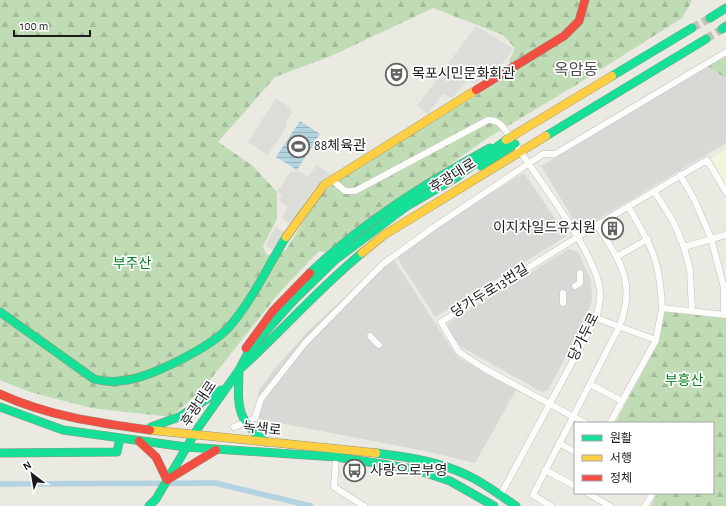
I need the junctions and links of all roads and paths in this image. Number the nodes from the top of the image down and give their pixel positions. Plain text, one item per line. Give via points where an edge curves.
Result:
1 (586, 0) edge
2 (726, 8) edge
3 (710, 18) tunnel mouth
4 (692, 28) tunnel mouth
5 (706, 39) tunnel mouth
6 (726, 52) edge
7 (510, 137) junction
8 (518, 148) junction
9 (530, 163) junction
10 (680, 175) junction
11 (332, 180) junction
12 (654, 191) junction
13 (726, 192) edge
14 (628, 206) junction
15 (597, 225) junction
16 (726, 234) edge
17 (576, 237) junction
18 (711, 238) junction
19 (648, 239) junction
20 (684, 247) junction
21 (618, 256) junction
22 (580, 273) dead end
23 (575, 286) dead end
24 (563, 293) dead end
25 (563, 303) dead end
26 (662, 308) junction
27 (692, 311) junction
28 (0, 312) edge
29 (725, 315) edge
30 (596, 318) junction
31 (619, 327) junction
32 (370, 336) dead end
33 (656, 340) junction
34 (379, 345) dead end
35 (239, 370) junction
36 (590, 384) junction
37 (227, 386) junction
38 (0, 394) edge
39 (622, 401) junction
40 (549, 404) junction
41 (0, 407) edge
42 (572, 416) junction
43 (582, 422) edge
44 (611, 422) edge
45 (244, 423) junction
46 (234, 428) dead end
47 (144, 429) junction
48 (194, 435) junction
49 (120, 438) junction
50 (139, 440) junction
51 (267, 443) junction
52 (559, 443) junction
53 (184, 450) junction
54 (219, 450) junction
55 (574, 451) edge
56 (0, 453) edge
57 (336, 457) junction
58 (545, 470) junction
59 (167, 480) junction
60 (574, 485) edge
61 (589, 494) edge
62 (651, 494) edge
63 (500, 496) junction
64 (158, 503) edge
65 (149, 506) edge
66 (364, 506) edge
67 (494, 506) edge
68 (516, 506) edge
69 (551, 506) edge
70 (610, 506) edge
71 (646, 506) edge

1 - 11 street via 583,15 564,36
2 - 3 street
4 - 7 street, 후광대로
5 - 8 street, 후광대로
6 - 9 street via 555,154 543,154
7 - 8 street, 당가두로
7 - 11 street, 당가두로 via 500,124 488,120 355,191 345,191
7 - 35 street, 후광대로 via 457,177 407,206 335,260 294,300 250,349
8 - 9 street, 당가두로
8 - 35 street, 후광대로 via 384,235 343,268
9 - 17 street, 당가두로
9 - 45 street via 383,264 305,343 261,399 255,418
10 - 12 street
10 - 13 street via 707,160
10 - 18 street
11 - 28 street via 312,198 242,310 227,329 188,355 143,377 107,383 94,378
12 - 14 street
12 - 20 street via 673,221
14 - 15 street
14 - 19 street
15 - 17 street
15 - 21 street
16 - 18 street
17 - 30 street, 당가두로 via 588,256 600,291
17 - 40 street, 당가두로13번길 via 440,322 459,352
18 - 20 street
18 - 29 street via 724,288
19 - 21 street
19 - 26 street via 659,270
20 - 27 street via 690,270
21 - 31 street via 625,274 626,288 625,311
22 - 23 street via 580,283
24 - 25 street
26 - 27 street
26 - 33 street
27 - 29 street
30 - 31 street
30 - 40 street, 당가두로
31 - 33 street
31 - 36 street
32 - 34 street
33 - 39 street
35 - 37 street, 후광대로
35 - 45 street via 238,407
36 - 39 street
36 - 42 street
37 - 47 street via 167,424
37 - 48 street, 후광대로
38 - 47 street, 녹색로 via 13,401 66,418
39 - 44 street
40 - 42 street
40 - 63 street, 당가두로
41 - 49 street, 녹색로 via 63,430
42 - 43 street
42 - 52 street
45 - 46 street
45 - 51 street
47 - 48 street, 녹색로
48 - 51 street, 녹색로
48 - 53 street, 후광대로
49 - 50 street, 녹색로
49 - 56 street via 117,452
50 - 53 street, 녹색로
50 - 59 street via 160,462
51 - 63 street, 녹색로 via 417,459 454,469
52 - 55 street
52 - 58 street
53 - 54 street, 녹색로
53 - 59 street, 후광대로
54 - 57 street, 녹색로
54 - 59 street
57 - 66 street via 334,487
57 - 67 street, 녹색로 via 414,469 450,481
58 - 60 street
58 - 69 street via 533,495
59 - 64 street, 후광대로
61 - 70 street
62 - 71 street
63 - 67 street
63 - 68 street, 녹색로
64 - 65 street, 후광대로

